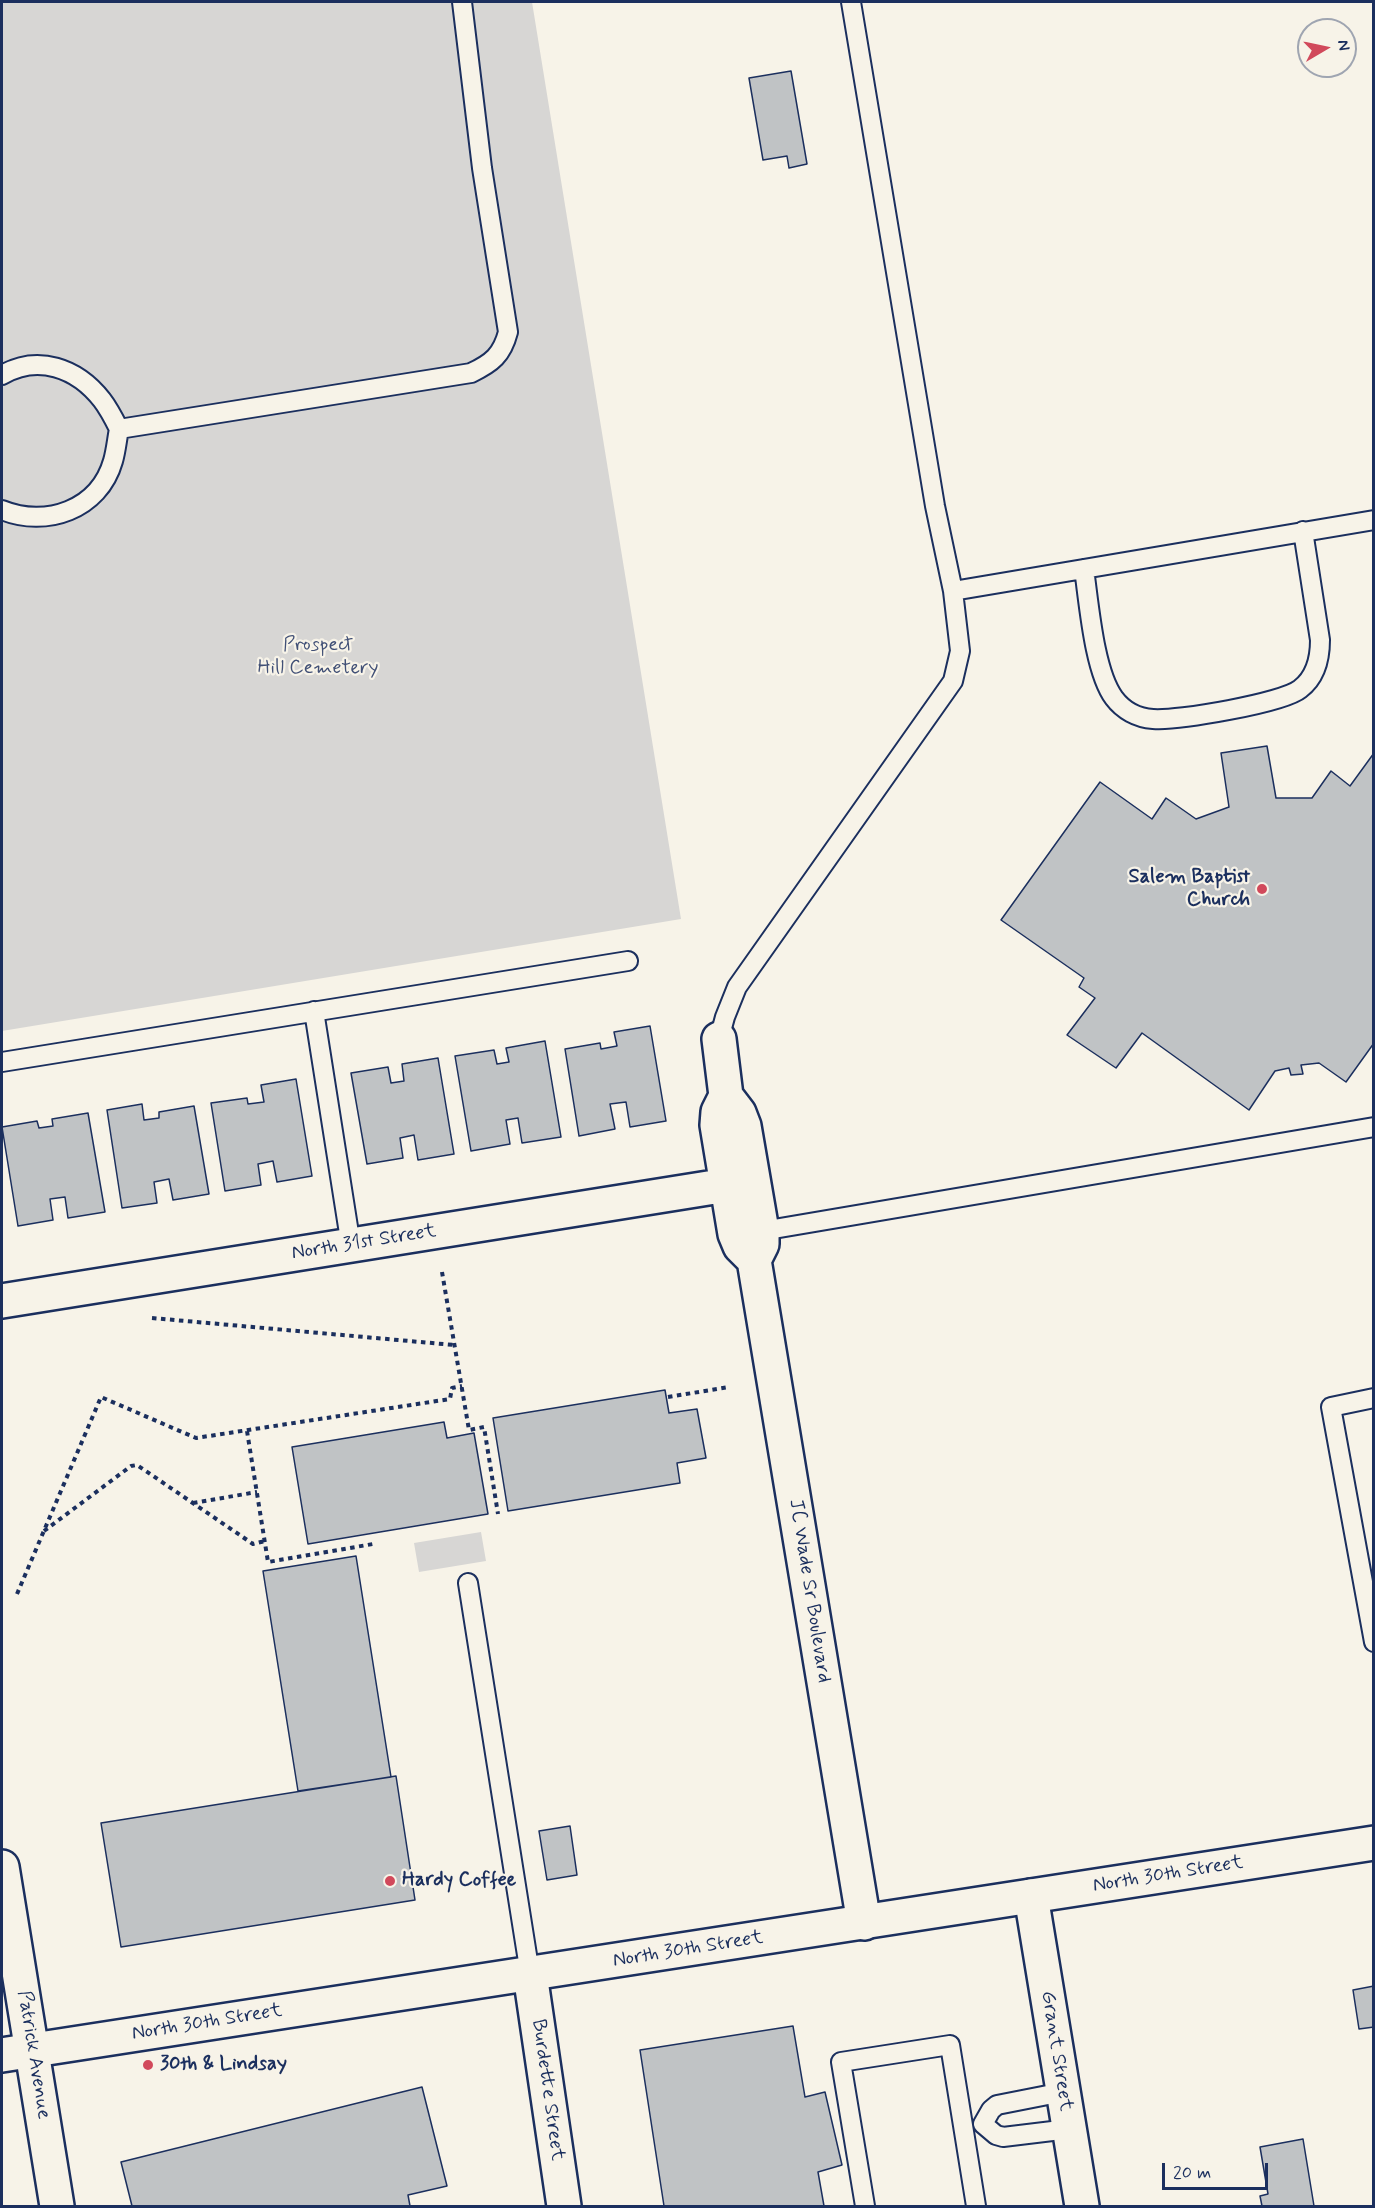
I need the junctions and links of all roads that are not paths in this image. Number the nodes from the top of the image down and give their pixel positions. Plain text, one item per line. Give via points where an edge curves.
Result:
1 (462, 2) edge
2 (851, 2) edge
3 (2, 375) edge
4 (119, 429) junction
5 (2, 510) edge
6 (1374, 520) edge
7 (1303, 531) junction
8 (1084, 569) junction
9 (953, 591) junction
10 (628, 961) dead end
11 (314, 1011) junction
12 (719, 1039) joint
13 (2, 1062) edge
14 (726, 1096) junction
15 (1374, 1127) edge
16 (727, 1185) junction
17 (351, 1245) junction
18 (758, 1245) junction
19 (2, 1301) edge
20 (1374, 1398) edge
21 (468, 1583) dead end
22 (1374, 1642) edge
23 (1374, 1843) edge
24 (2, 1867) edge
25 (1031, 1896) junction
26 (864, 1923) junction
27 (530, 1974) junction
28 (17, 2052) edge
29 (1063, 2092) junction
30 (983, 2124) junction
31 (963, 2128) junction
32 (1069, 2129) junction
33 (57, 2206) edge
34 (564, 2206) edge
35 (865, 2206) edge
36 (976, 2206) edge
37 (1082, 2206) edge

1 - 4 lane via 482,168 508,332 504,347 487,365 471,373
2 - 9 lane via 935,506
3 - 4 lane via 32,364 56,366 83,381 102,400
4 - 5 lane via 107,476 90,500 48,517
6 - 7 lane
7 - 8 lane
7 - 8 lane via 1320,657 1314,675 1301,689 1269,702 1167,719 1139,717 1126,710 1105,684
8 - 9 lane
9 - 12 lane via 960,651 953,681 742,979
10 - 11 lane
11 - 13 lane
11 - 17 lane
12 - 14 street, JC Wade Sr Boulevard
14 - 16 street, JC Wade Sr Boulevard via 717,1125
14 - 18 street, JC Wade Sr Boulevard via 744,1126
15 - 18 lane
16 - 17 street, North 31st Street
16 - 18 street, JC Wade Sr Boulevard via 740,1246
17 - 19 street, North 31st Street
18 - 26 street, JC Wade Sr Boulevard
20 - 22 lane via 1331,1407
21 - 27 lane
23 - 25 street, North 30th Street
24 - 28 street, Patrick Avenue
25 - 26 street, North 30th Street
25 - 29 street, Grant Street
26 - 27 street, North 30th Street
27 - 28 street, North 30th Street
27 - 34 street, Burdette Street
28 - 33 street, Patrick Avenue
29 - 30 lane via 997,2104
29 - 32 street, Grant Street
30 - 31 lane
30 - 32 lane via 1003,2137
31 - 35 lane via 950,2045 842,2062
31 - 36 lane
32 - 37 street, Grant Street

